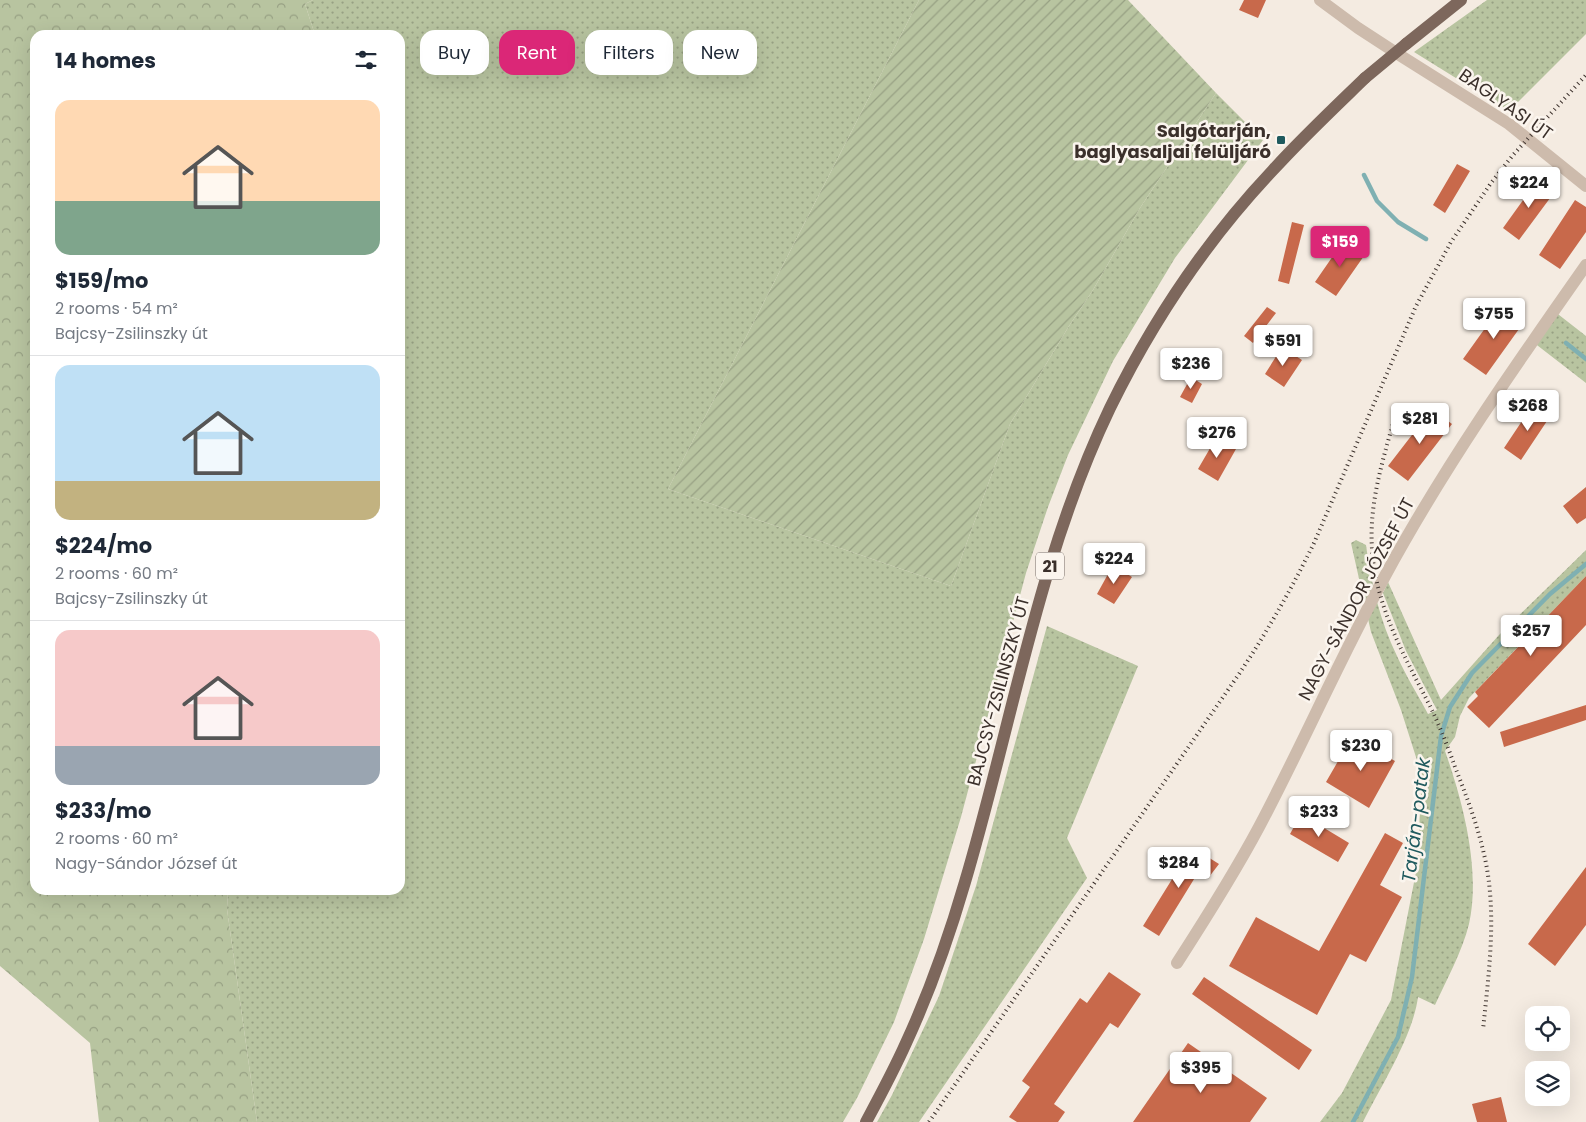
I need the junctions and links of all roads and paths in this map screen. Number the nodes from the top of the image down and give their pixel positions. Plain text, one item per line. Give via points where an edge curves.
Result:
1 (1320, 0) edge
2 (1460, 0) edge
3 (1586, 186) edge
4 (1586, 265) edge
5 (1178, 963) dead end
6 (866, 1122) edge

1 - 3 street, BAGLYASI ÚT via 1358,28 1509,124
2 - 6 main road, BAJCSY-ZSILINSZKY ÚT / 21, bridge via 1365,78 1272,170 1218,234 1176,294 1110,408 1079,482 1053,557 965,884 938,966 906,1044
4 - 5 street, NAGY-SÁNDOR JÓZSEF ÚT via 1475,426 1407,534 1257,832

